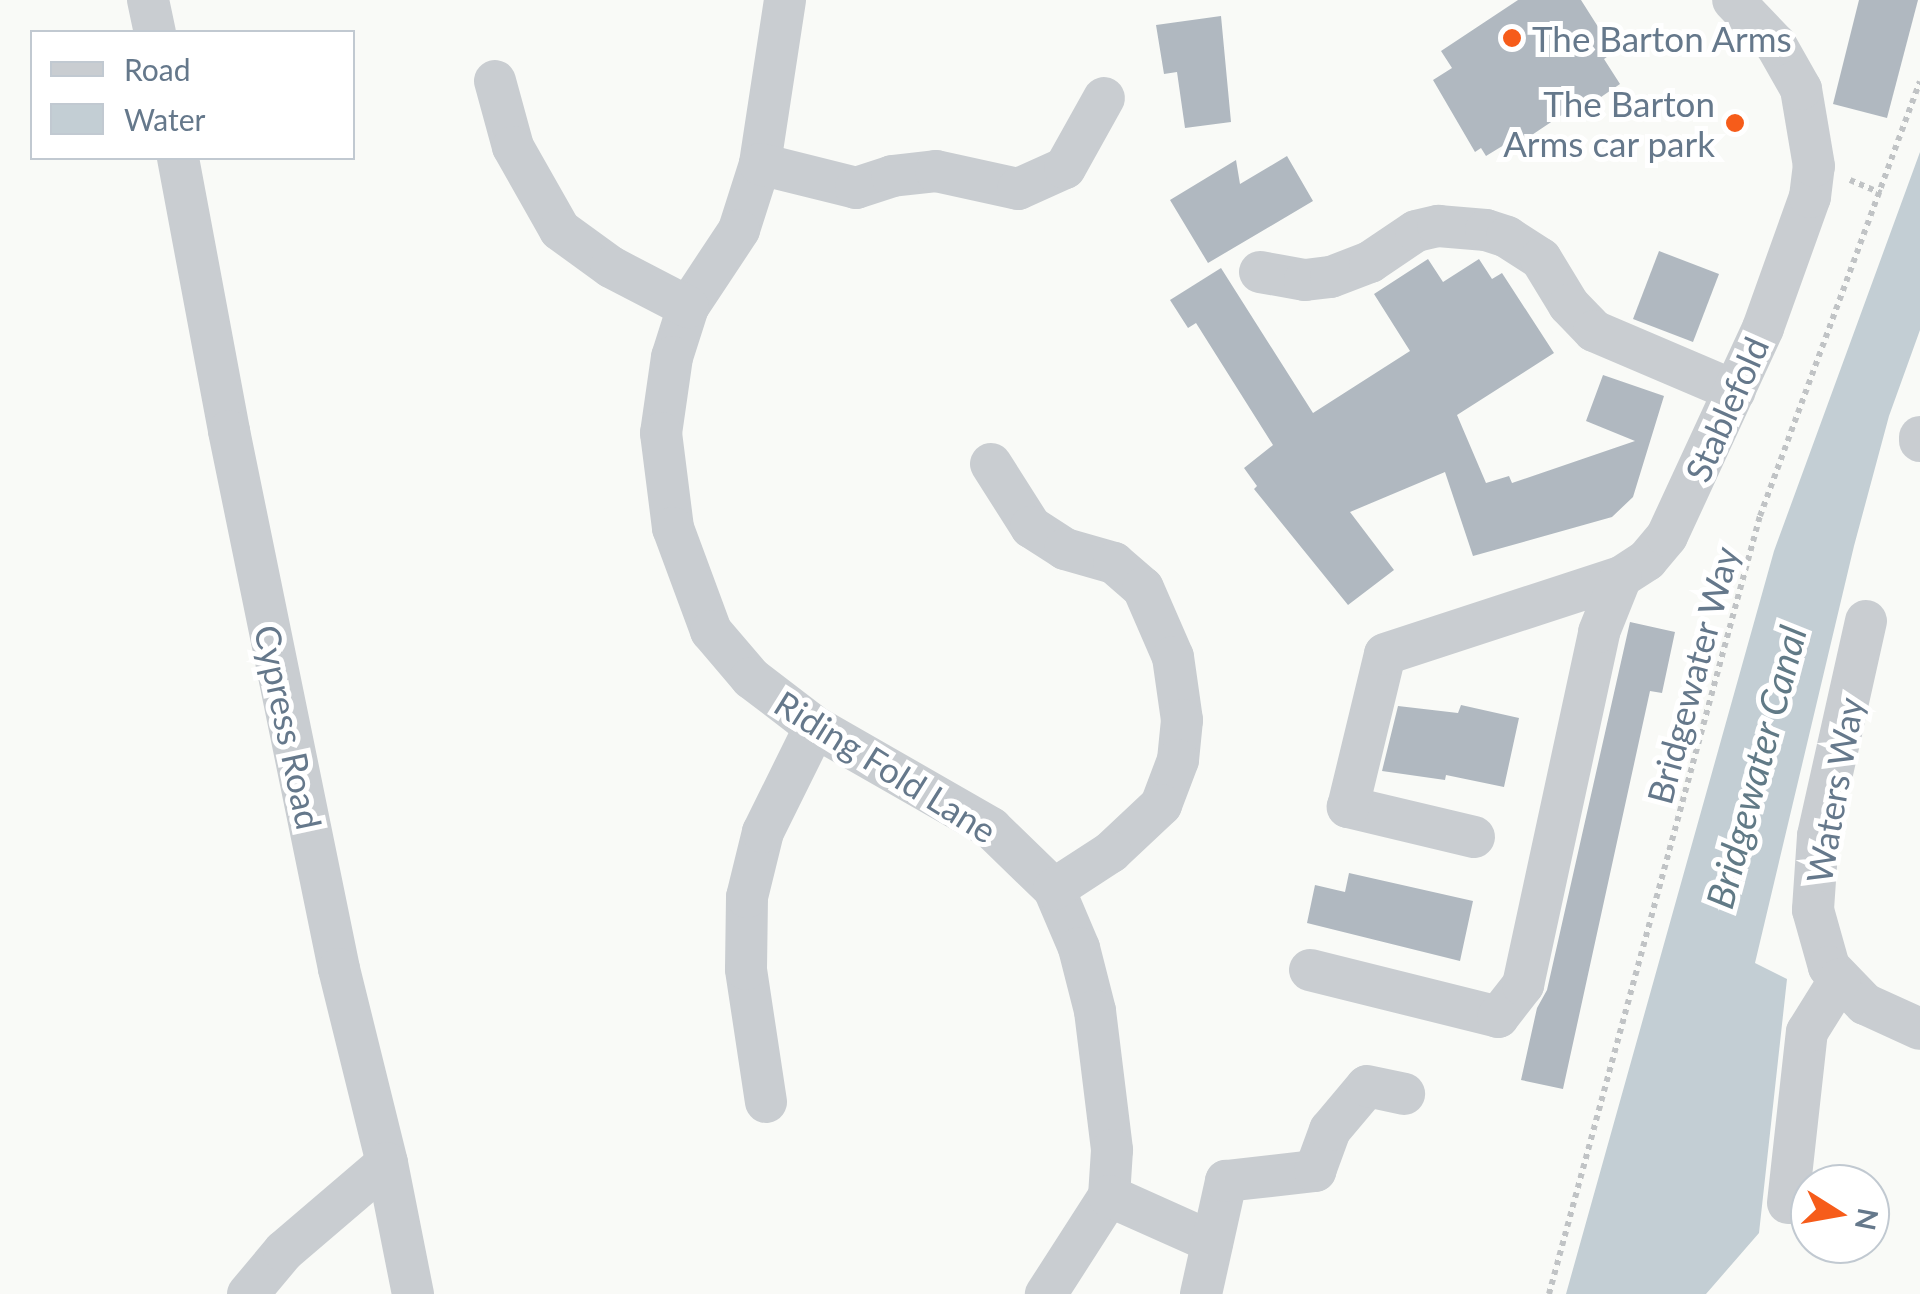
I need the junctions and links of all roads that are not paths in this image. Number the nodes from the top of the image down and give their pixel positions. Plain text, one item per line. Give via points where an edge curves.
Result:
1 (148, 0) edge
2 (785, 0) edge
3 (1756, 8) edge
4 (154, 30) edge
5 (495, 81) dead end
6 (1104, 98) dead end
7 (178, 160) edge
8 (760, 164) junction
9 (1260, 272) dead end
10 (688, 307) junction
11 (1735, 391) junction
12 (991, 464) dead end
13 (1620, 577) junction
14 (1866, 621) dead end
15 (815, 727) junction
16 (1474, 837) dead end
17 (1054, 888) junction
18 (1310, 970) dead end
19 (1840, 979) junction
20 (1920, 1029) edge
21 (1404, 1094) dead end
22 (766, 1102) dead end
23 (387, 1164) junction
24 (1109, 1196) junction
25 (1788, 1203) dead end
26 (1212, 1242) junction
27 (248, 1294) edge
28 (413, 1294) edge
29 (1046, 1294) edge
30 (1201, 1294) edge

1 - 4 street
2 - 8 street, Riding Fold Lane
3 - 11 street, Stablefold via 1801,88 1814,166 1801,231
5 - 10 street via 514,146 560,230 611,267
6 - 8 street via 1065,168 1018,190 936,171 856,188
7 - 23 street, Cypress Road via 331,931
8 - 10 street, Riding Fold Lane via 739,230
9 - 11 street via 1331,278 1416,231 1486,230 1540,259 1594,331
10 - 15 street, Riding Fold Lane via 672,357 661,433 673,528 711,631 751,678
11 - 13 street, Stablefold via 1667,536 1648,560
12 - 17 street via 1031,527 1065,549 1114,563 1143,588 1173,656 1178,688 1178,760 1161,805 1111,852
13 - 16 street, Stablefold via 1385,654 1348,807
13 - 18 street via 1599,632 1523,985 1498,1017
14 - 19 street, Waters Way via 1818,836 1814,910 1829,967
15 - 17 street, Riding Fold Lane via 991,828
15 - 22 street via 763,832 747,897 746,969
17 - 24 street, Riding Fold Lane via 1094,1010 1112,1150
19 - 20 street, Waters Way via 1865,1004
19 - 25 street via 1806,1032
21 - 26 street via 1367,1086 1330,1130 1315,1171 1226,1180
23 - 27 street via 284,1251
23 - 28 street, Cypress Road
24 - 26 street
24 - 29 street, Riding Fold Lane
26 - 30 street

